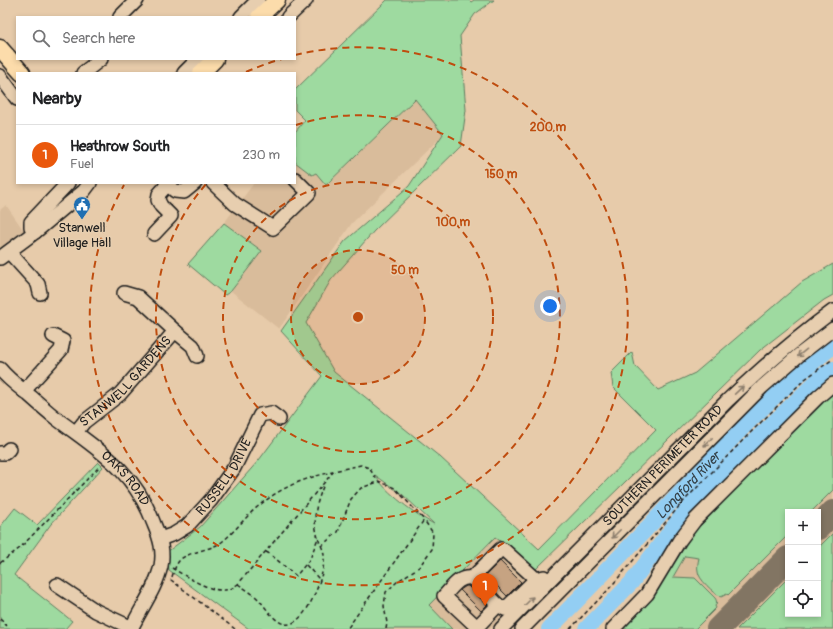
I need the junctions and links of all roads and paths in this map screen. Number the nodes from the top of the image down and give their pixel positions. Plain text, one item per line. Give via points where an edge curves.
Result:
1 (137, 0) edge
2 (306, 0) edge
3 (268, 1) edge
4 (121, 16) edge
5 (243, 16) edge
6 (260, 16) edge
7 (289, 16) edge
8 (0, 48) edge
9 (100, 60) edge
10 (197, 60) edge
11 (214, 60) edge
12 (21, 72) edge
13 (84, 72) edge
14 (185, 72) edge
15 (202, 72) edge
16 (0, 76) edge
17 (16, 98) edge
18 (296, 180) edge
19 (67, 184) edge
20 (89, 184) edge
21 (167, 184) edge
22 (194, 184) edge
23 (214, 184) edge
24 (35, 232) junction
25 (154, 234) dead end
26 (4, 255) edge
27 (40, 293) dead end
28 (124, 293) dead end
29 (833, 311) edge
30 (833, 329) edge
31 (175, 331) junction
32 (52, 336) dead end
33 (197, 356) dead end
34 (833, 359) edge
35 (1, 373) edge
36 (833, 384) edge
37 (24, 391) junction
38 (279, 419) dead end
39 (76, 432) junction
40 (109, 458) junction
41 (334, 471) junction
42 (325, 481) junction
43 (378, 481) junction
44 (424, 520) junction
45 (318, 538) junction
46 (160, 539) junction
47 (321, 546) junction
48 (261, 556) junction
49 (0, 563) edge
50 (161, 565) junction
51 (306, 565) junction
52 (561, 569) junction
53 (175, 570) junction
54 (472, 578) junction
55 (536, 579) junction
56 (320, 580) junction
57 (238, 584) junction
58 (56, 585) dead end
59 (498, 605) junction
60 (0, 619) edge
61 (8, 626) dead end
62 (131, 628) edge
63 (477, 628) edge
64 (235, 629) edge
65 (347, 629) edge
66 (386, 629) edge
67 (501, 629) edge
68 (522, 629) edge
69 (570, 629) edge
70 (612, 629) edge

1 - 4 street
2 - 7 street
3 - 5 street
3 - 6 main road
8 - 12 main road
9 - 13 street
10 - 14 street
11 - 15 main road
16 - 17 street
18 - 23 street via 309,192 273,228 235,204
19 - 24 street via 30,222
20 - 24 street
21 - 22 street via 175,191 184,192
21 - 25 street via 158,200 171,216
24 - 26 street
26 - 27 street via 38,284
28 - 31 street, STANWELL GARDENS via 138,297
52 -> 29 street, SOUTHERN PERIMETER ROAD via 728,400 776,356
30 -> 68 street, SOUTHERN PERIMETER ROAD via 762,387
31 - 33 street, STANWELL GARDENS via 193,346
31 - 39 street, STANWELL GARDENS via 120,394 84,422
32 - 37 street via 62,341 61,350
34 - 69 path via 805,379 749,434 682,503 608,590
35 - 37 street, OAKS ROAD
36 - 70 street via 695,520 647,594
37 - 39 street, OAKS ROAD
38 - 46 street, RUSSELL DRIVE via 271,413 260,415 234,468 211,500 187,526
39 - 40 street, OAKS ROAD
40 - 46 street, OAKS ROAD via 138,490 148,506
40 - 49 path via 20,548
41 - 42 path
41 - 43 path via 361,464 369,468
41 - 53 path via 295,482 270,496 223,541 211,548 184,556 178,561
42 - 45 path via 317,504 314,525
42 - 48 path
43 - 44 path via 395,488
43 - 47 path via 361,488 352,499 338,532
44 - 65 path
44 - 66 path via 433,533 432,549 419,567 386,592
45 - 47 path
45 - 51 path
46 - 50 street, OAKS ROAD
47 - 56 path via 324,555
48 - 51 path via 266,552 270,554 296,576
48 - 57 path
50 - 53 path
50 - 62 street, OAKS ROAD via 152,590
51 - 56 path
52 - 55 street
67 -> 52 street, SOUTHERN PERIMETER ROAD
53 - 57 path via 208,588 231,589
53 - 64 path via 171,580
54 - 55 street via 501,549
54 - 59 street
54 - 63 street via 460,578 444,596
55 - 59 street via 505,609
56 - 57 path via 306,612 296,622 286,624 278,621 259,600
58 - 62 street via 96,611
59 - 63 street
60 - 61 path

